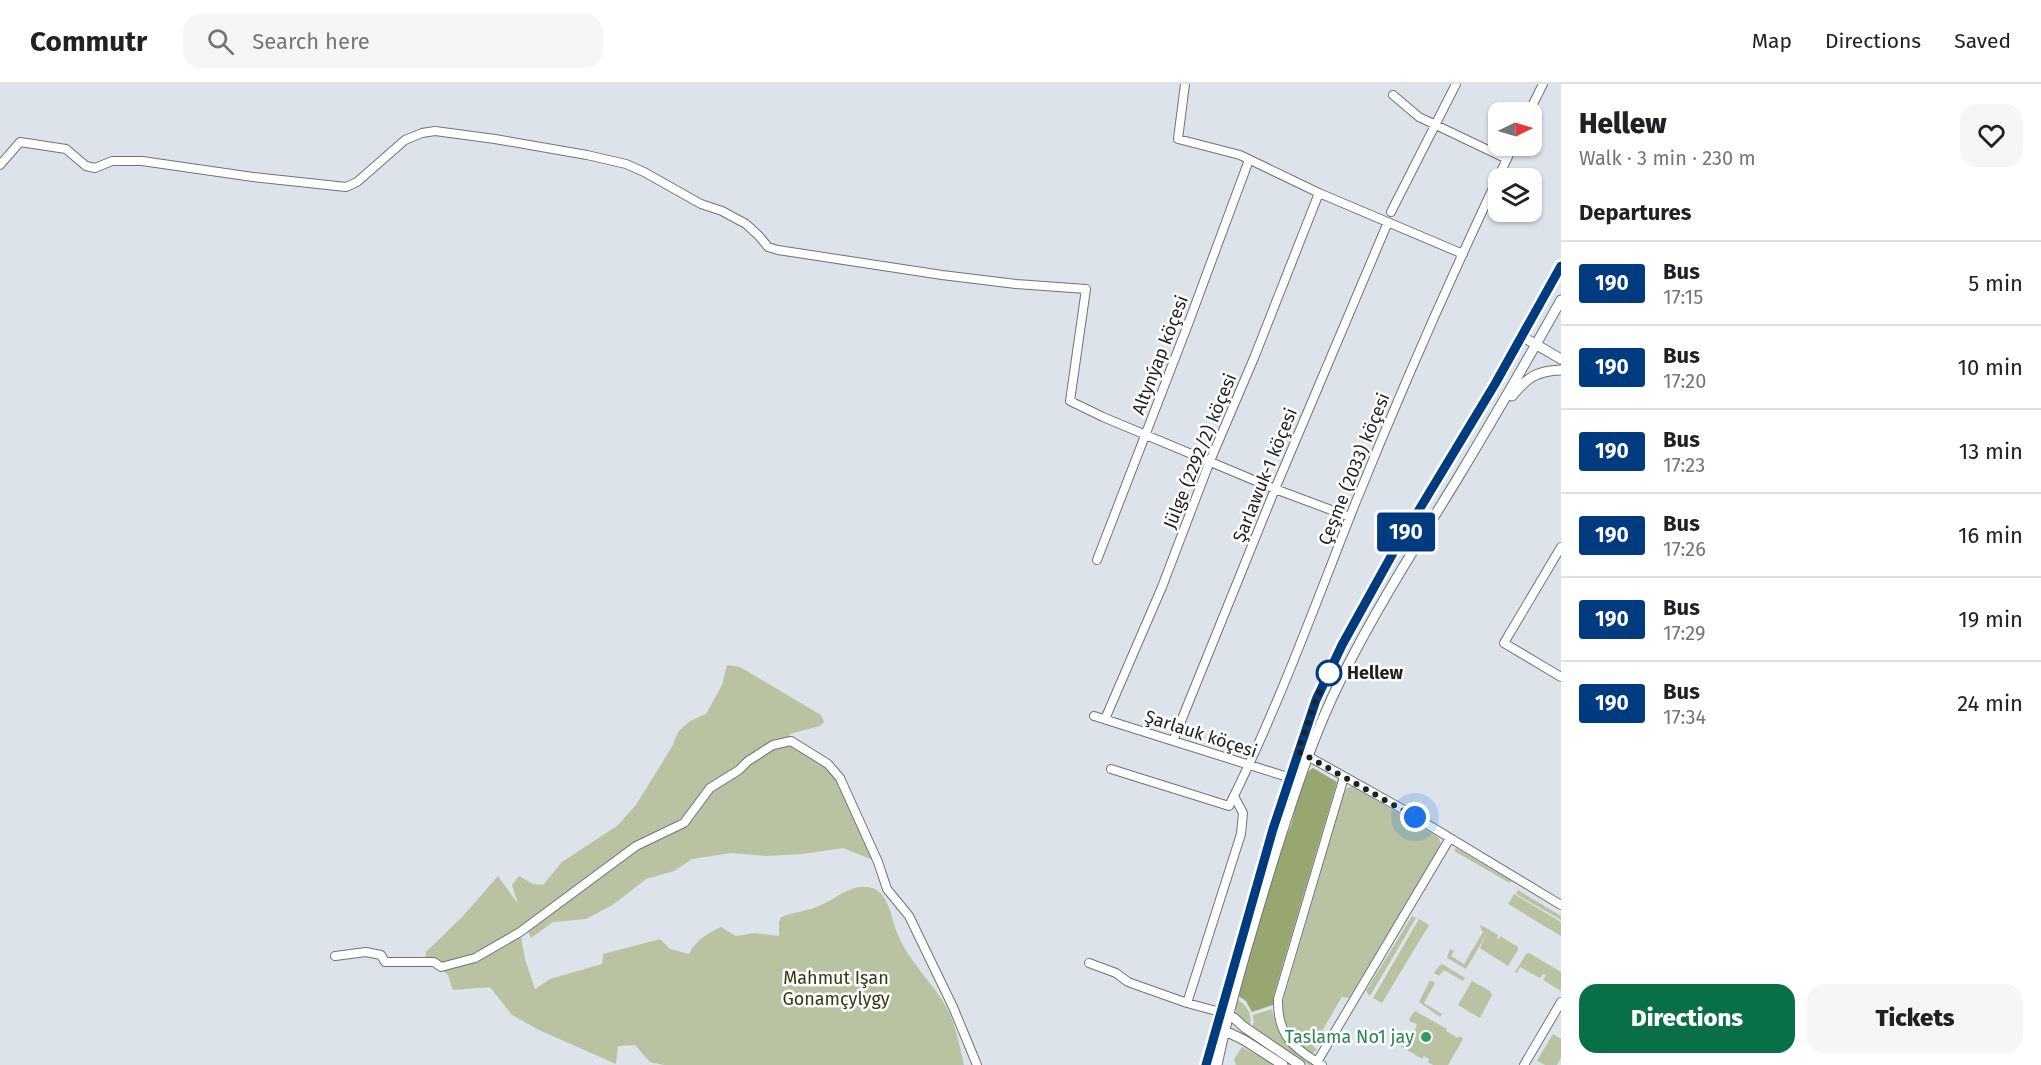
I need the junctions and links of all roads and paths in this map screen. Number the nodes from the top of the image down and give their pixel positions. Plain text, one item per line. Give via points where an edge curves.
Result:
1 (1185, 84) edge
2 (1456, 84) edge
3 (1543, 84) edge
4 (1393, 95) dead end
5 (1534, 102) edge
6 (1436, 125) junction
7 (1508, 156) edge
8 (1507, 159) junction
9 (1249, 160) junction
10 (0, 165) edge
11 (1319, 193) junction
12 (1391, 212) dead end
13 (1388, 222) junction
14 (1462, 254) junction
15 (1561, 266) edge
16 (1561, 300) edge
17 (1523, 337) junction
18 (1537, 345) junction
19 (1561, 359) edge
20 (1561, 370) edge
21 (1492, 422) junction
22 (1145, 434) junction
23 (1210, 461) junction
24 (1275, 489) junction
25 (1350, 517) junction
26 (1561, 547) edge
27 (1097, 560) dead end
28 (1561, 677) edge
29 (1094, 716) dead end
30 (1105, 719) junction
31 (1173, 741) junction
32 (1303, 753) junction
33 (1249, 766) junction
34 (1111, 769) dead end
35 (1344, 777) junction
36 (1294, 779) junction
37 (1234, 796) junction
38 (1450, 838) junction
39 (1561, 905) edge
40 (335, 956) dead end
41 (1089, 963) dead end
42 (1561, 1002) edge
43 (1187, 1003) junction
44 (1220, 1012) junction
45 (1230, 1016) junction
46 (1220, 1029) junction
47 (1320, 1064) edge
48 (977, 1065) edge
49 (1206, 1065) edge
50 (1217, 1065) edge
51 (1283, 1065) edge
52 (1300, 1065) edge
53 (1524, 1065) edge

1 - 9 street via 1178,138
2 - 6 street
3 - 5 street
4 - 6 street via 1419,117
6 - 8 street
6 - 12 street
7 - 8 street, Çeşme (2033) köçesi
8 - 14 street, Çeşme (2033) köçesi
9 - 11 street
9 - 22 street, Altynýap köçesi
10 - 22 street via 20,142 66,149 86,166 95,168 112,161 142,161 346,187 405,140 435,131 626,164 746,224 768,247 778,250 942,275 1086,289 1070,401
11 - 13 street
11 - 23 street, Jülge (2292/2) köçesi
13 - 14 street
13 - 24 street, Şarlawuk-1 köçesi
14 - 25 street, Çeşme (2033) köçesi
15 - 17 main road
16 - 18 main road
17 - 18 main road
17 - 32 main road via 1342,645 1316,700
18 - 19 main road
18 - 21 main road
20 - 21 main road via 1535,374 1522,384
21 - 32 main road via 1405,564
22 - 23 street
22 - 27 street, Altynýap köçesi
23 - 24 street
23 - 30 street, Jülge (2292/2) köçesi
24 - 25 street
24 - 31 street, Şarlawuk-1 köçesi
25 - 33 street, Çeşme (2033) köçesi
26 - 28 street via 1504,643
29 - 30 street, Şarlauk köçesi
30 - 31 street, Şarlauk köçesi
31 - 33 street, Şarlauk köçesi
32 - 35 street
32 - 36 main road
33 - 36 street, Şarlauk köçesi
33 - 37 street, Çeşme (2033) köçesi
34 - 37 street, Çeşme (2033) köçesi via 1229,806
35 - 38 street
35 - 47 street via 1278,999 1279,1021 1288,1041
36 - 44 main road
36 - 45 main road
37 - 43 street via 1243,813 1241,834
38 - 39 street
38 - 47 street
40 - 48 street via 366,952 381,955 385,962 434,962 441,967 475,958 520,932 636,846 684,823 710,788 748,761 773,745 791,741 828,764 840,778 887,889 909,916
41 - 43 street
42 - 53 street
43 - 44 street
44 - 45 main road
44 - 46 main road
45 - 46 main road
45 - 52 main road
46 - 49 main road
46 - 50 main road
46 - 51 main road

